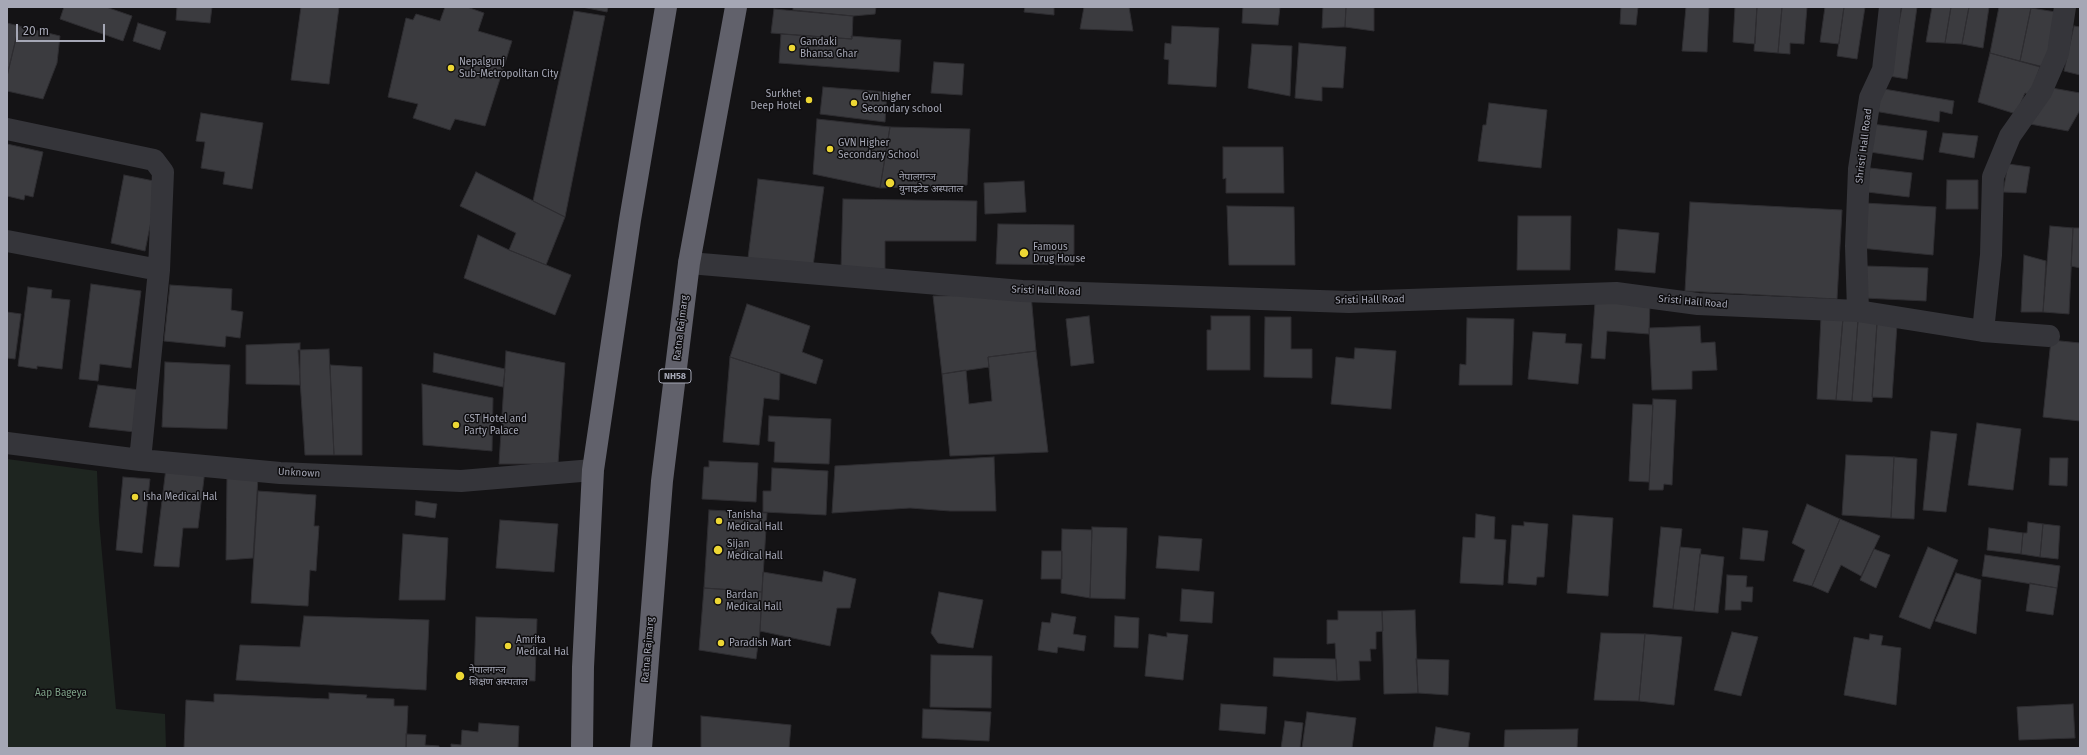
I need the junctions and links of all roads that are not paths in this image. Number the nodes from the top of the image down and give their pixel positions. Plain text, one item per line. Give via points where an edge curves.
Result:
1 (666, 7) edge
2 (736, 7) edge
3 (1890, 7) edge
4 (2065, 7) edge
5 (7, 129) edge
6 (7, 242) edge
7 (689, 263) junction
8 (159, 270) junction
9 (1858, 311) junction
10 (1983, 331) junction
11 (2049, 336) dead end
12 (7, 443) edge
13 (140, 460) junction
14 (593, 470) junction
15 (582, 748) edge
16 (641, 748) edge

1 - 14 highway via 630,220
2 - 7 highway, Ratna Rajmarg / NH58
3 - 9 street, Shristi Hall Road via 1883,70 1870,98 1859,169 1856,246
4 - 10 street via 2058,53 2040,92 2010,136 1993,177 1991,255
5 - 8 street via 154,160 163,172
6 - 8 street
7 - 9 street, Sristi Hall Road via 1022,291 1349,302 1616,293 1698,304
7 - 16 highway, Ratna Rajmarg / NH58 via 662,481
8 - 13 street
9 - 10 street, Sristi Hall Road
10 - 11 street, Sristi Hall Road
12 - 13 street, Unknown
13 - 14 street, Unknown via 280,473 461,481
14 - 15 highway via 583,667

